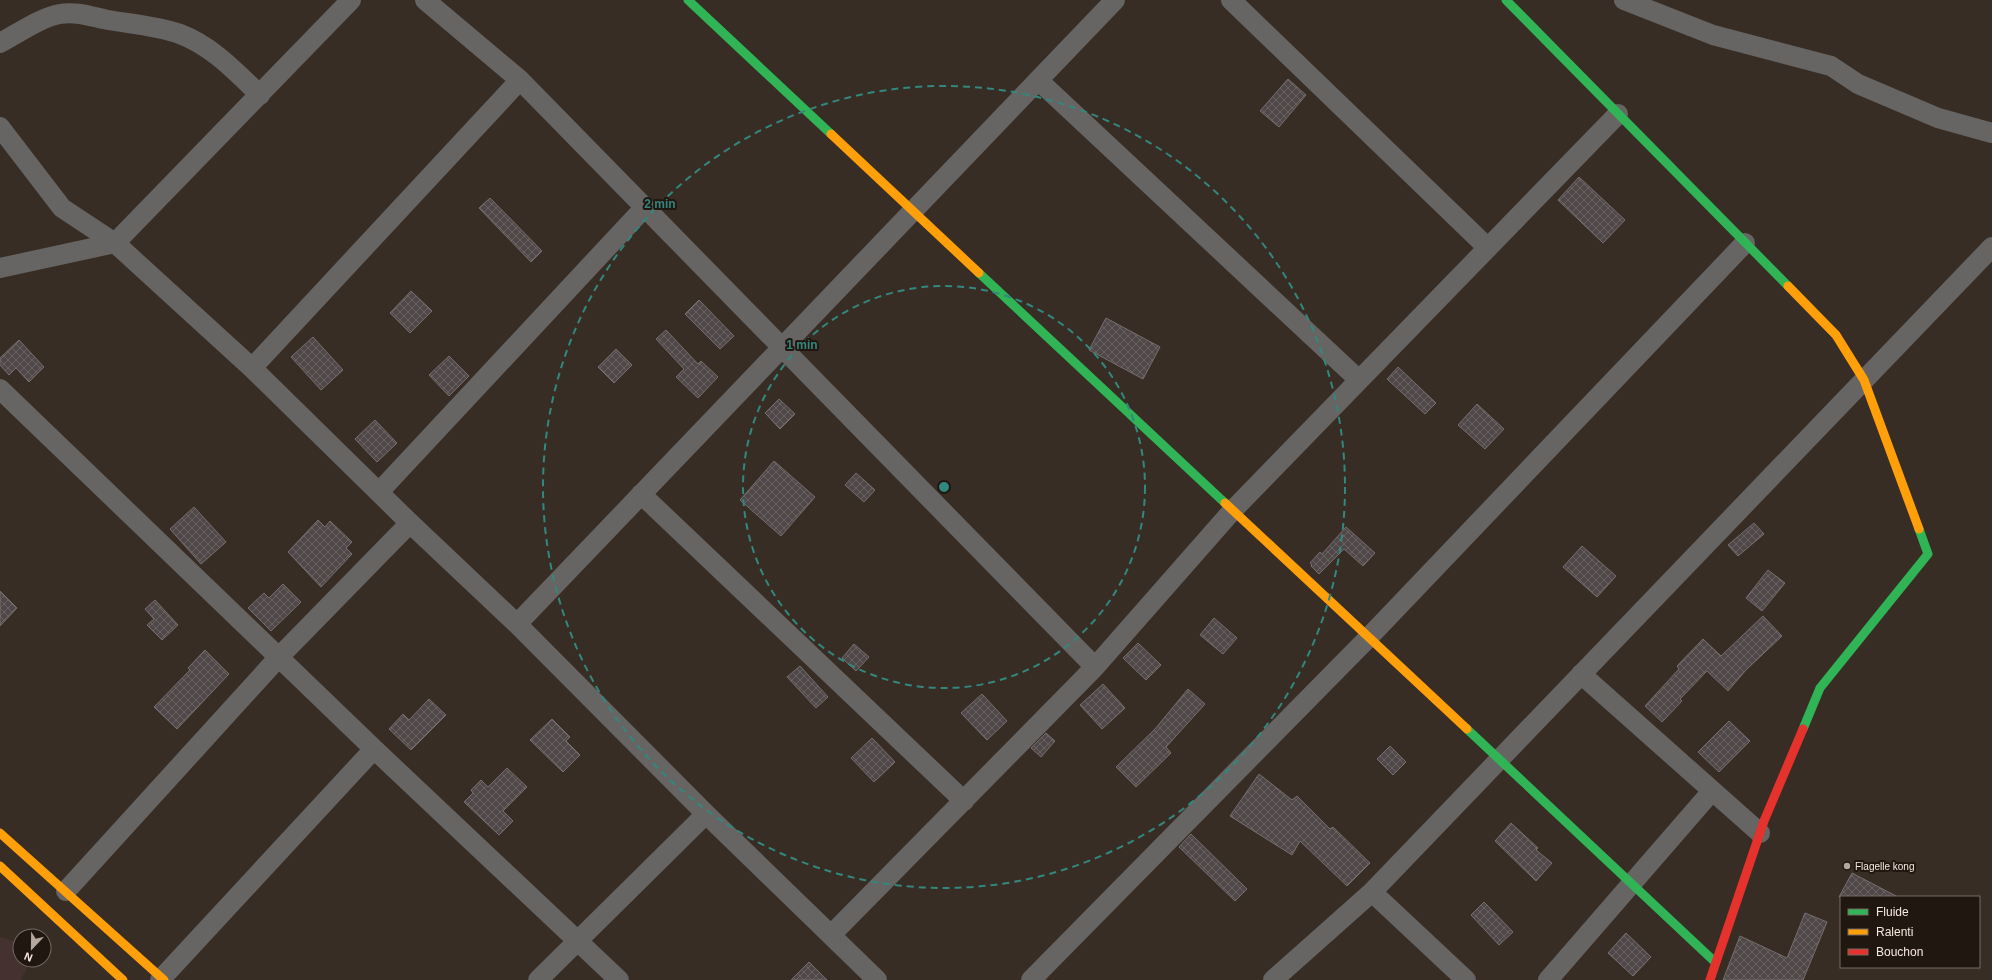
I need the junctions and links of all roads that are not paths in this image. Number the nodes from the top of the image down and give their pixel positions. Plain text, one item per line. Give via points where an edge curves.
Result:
1 (351, 0) edge
2 (425, 0) edge
3 (688, 0) edge
4 (1115, 0) edge
5 (1231, 0) edge
6 (1506, 0) edge
7 (1624, 0) edge
8 (0, 43) edge
9 (520, 80) junction
10 (1038, 80) junction
11 (260, 95) junction
12 (1618, 114) junction
13 (0, 127) edge
14 (1992, 133) edge
15 (645, 207) junction
16 (913, 210) junction
17 (115, 243) junction
18 (1745, 243) junction
19 (1992, 247) edge
20 (1488, 248) junction
21 (0, 268) edge
22 (781, 347) junction
23 (252, 368) junction
24 (1359, 380) junction
25 (1864, 380) junction
26 (0, 389) edge
27 (379, 492) junction
28 (641, 494) junction
29 (1233, 510) junction
30 (410, 524) junction
31 (517, 624) junction
32 (1369, 637) junction
33 (279, 657) junction
34 (1096, 667) junction
35 (1581, 674) junction
36 (374, 749) junction
37 (1500, 760) junction
38 (1712, 791) junction
39 (964, 801) junction
40 (706, 814) junction
41 (0, 833) edge
42 (1760, 833) junction
43 (0, 866) edge
44 (1631, 883) junction
45 (66, 891) junction
46 (1372, 892) junction
47 (831, 935) junction
48 (576, 941) junction
49 (1715, 962) junction
50 (162, 979) edge
51 (123, 980) edge
52 (538, 980) edge
53 (619, 980) edge
54 (877, 980) edge
55 (1031, 980) edge
56 (1273, 980) edge
57 (1466, 980) edge
58 (1548, 980) edge
59 (1710, 980) edge

1 - 11 street
2 - 9 street
3 - 16 street
4 - 10 street
5 - 20 street
6 - 12 street
7 - 14 street via 1713,35 1831,66 1858,84 1938,118
8 - 11 street via 42,20 60,14 73,13 140,25 180,34 202,46 223,60
9 - 15 street
9 - 23 street
10 - 16 street
10 - 24 street
11 - 17 street
12 - 18 street
12 - 20 street
13 - 17 street via 62,208
15 - 22 street
15 - 27 street
16 - 22 street
16 - 29 street
17 - 21 street
17 - 23 street
18 - 25 street via 1836,335
18 - 32 street
19 - 25 street
20 - 24 street
22 - 28 street
22 - 34 street
23 - 27 street
24 - 29 street
25 - 35 street
25 - 42 street via 1928,554 1820,688
26 - 33 street
27 - 30 street
28 - 31 street
28 - 39 street
29 - 32 street
29 - 34 street
30 - 31 street
30 - 33 street
31 - 40 street
32 - 37 street
32 - 55 street
33 - 36 street
33 - 45 street
34 - 39 street
35 - 37 street
35 - 38 street
36 - 48 street
36 - 50 street
37 - 44 street
37 - 46 street
38 - 42 street
38 - 44 street
39 - 47 street
40 - 47 street
40 - 48 street
41 - 45 street
42 - 49 street
43 - 51 street
44 - 49 street
44 - 58 street
45 - 50 street
46 - 56 street
46 - 57 street
47 - 54 street
48 - 52 street
48 - 53 street
49 - 59 street

